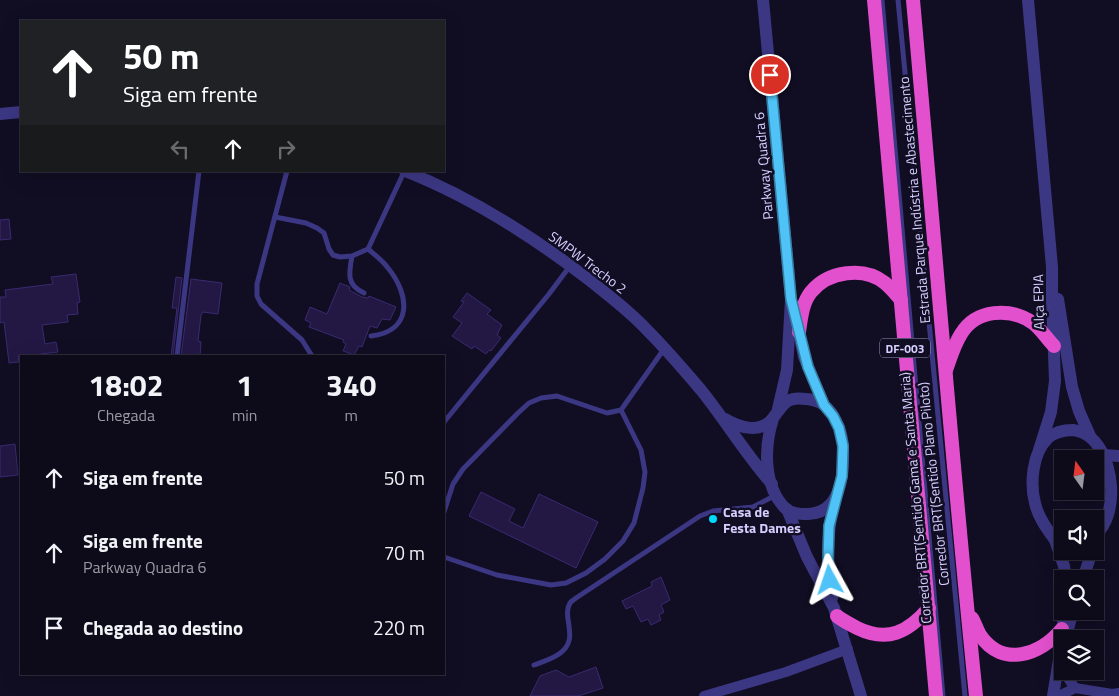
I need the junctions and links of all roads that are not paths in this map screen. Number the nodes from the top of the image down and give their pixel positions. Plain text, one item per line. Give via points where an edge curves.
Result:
1 (763, 0) edge
2 (874, 0) edge
3 (882, 0) edge
4 (898, 0) edge
5 (913, 0) edge
6 (1028, 0) edge
7 (20, 112) edge
8 (0, 114) edge
9 (199, 172) edge
10 (287, 172) edge
11 (405, 172) edge
12 (407, 172) edge
13 (275, 217) junction
14 (368, 249) junction
15 (352, 256) junction
16 (570, 266) junction
17 (1052, 267) junction
18 (364, 293) dead end
19 (791, 299) junction
20 (901, 300) junction
21 (799, 332) junction
22 (371, 336) dead end
23 (1054, 346) junction
24 (664, 349) junction
25 (177, 355) edge
26 (311, 355) edge
27 (944, 373) junction
28 (824, 405) junction
29 (621, 410) junction
30 (776, 414) junction
31 (722, 417) junction
32 (445, 421) edge
33 (1090, 436) junction
34 (1039, 450) junction
35 (1101, 450) edge
36 (1104, 455) joint
37 (1119, 456) edge
38 (774, 490) junction
39 (1119, 497) edge
40 (834, 502) junction
41 (445, 509) edge
42 (787, 510) junction
43 (1109, 511) junction
44 (1104, 521) edge
45 (1054, 535) edge
46 (445, 557) edge
47 (967, 607) junction
48 (929, 608) junction
49 (835, 612) junction
50 (1054, 642) edge
51 (848, 649) junction
52 (534, 665) dead end
53 (1058, 680) edge
54 (1069, 680) edge
55 (1075, 688) junction
56 (1115, 694) edge
57 (704, 696) edge
58 (861, 696) edge
59 (936, 696) edge
60 (943, 696) edge
61 (965, 696) edge
62 (976, 696) edge
63 (1053, 696) edge
64 (1059, 696) edge

1 - 19 street, Parkway Quadra 6
2 - 20 highway, Estrada Parque Indústria e Abastecimento / DF-003
3 - 60 lane, Corredor BRT(Sentido Gama e Santa Maria)
4 - 61 lane, Corredor BRT(Sentido Plano Piloto)
5 - 27 highway, Estrada Parque Indústria e Abastecimento / DF-003
6 - 17 street
7 - 8 street
9 - 25 lane
10 - 13 lane
11 - 14 lane
12 - 16 street, SMPW Trecho 2 via 506,222
13 - 15 lane via 317,228 324,233 333,255
13 - 26 lane via 256,284 257,296 261,304 302,340
14 - 15 lane
14 - 22 lane via 396,279 405,305 398,324 382,334
15 - 18 lane via 349,275 356,289
16 - 24 street, SMPW Trecho 2 via 613,298
16 - 32 lane
17 - 23 street, Alça EPIA
17 - 33 street, Alça EPIA via 1072,387
19 - 21 street, Parkway Quadra 6
19 - 30 street, Parkway Quadra 6 via 787,370
20 - 21 highway via 874,277 842,273 826,279 811,292 803,307
20 - 48 highway, Estrada Parque Indústria e Abastecimento / DF-003
21 - 28 street, Parkway Quadra 6 via 809,370
23 - 27 highway via 1024,318 994,312 970,323 961,334
23 - 34 street, Alça EPIA via 1055,381 1051,412
24 - 29 lane
24 - 31 street, SMPW Trecho 2
27 - 47 highway, Estrada Parque Indústria e Abastecimento / DF-003
28 - 30 street via 797,398 786,401
28 - 40 street via 839,428 843,446 842,476
29 - 41 lane via 607,413 556,396 529,403 463,469 453,484
29 - 46 lane via 641,450 645,472 634,523 605,560 566,584 551,585 497,575
30 - 31 street via 763,426 746,428
30 - 38 street via 767,444
31 - 38 street, SMPW Trecho 2
33 - 34 street via 1066,430 1048,438
33 - 35 street, Alça EPIA
34 - 45 street, Alça EPIA via 1034,468 1035,504 1043,523
36 - 37 street
36 - 43 street via 1111,481
38 - 42 street
38 - 52 lane via 753,507 713,511 700,516 576,598 568,611 570,640 566,648
39 - 43 street
40 - 42 street via 811,514
40 - 49 street via 828,561
42 - 49 street
43 - 44 street
47 - 50 highway via 980,635 999,652 1024,655
47 - 62 highway, Estrada Parque Indústria e Abastecimento / DF-003
48 - 49 highway via 910,626 886,636 868,633
48 - 59 highway, Estrada Parque Indústria e Abastecimento / DF-003
49 - 51 street
51 - 57 street via 786,672
51 - 58 street
53 - 63 street
54 - 55 street
55 - 56 street
55 - 64 street

